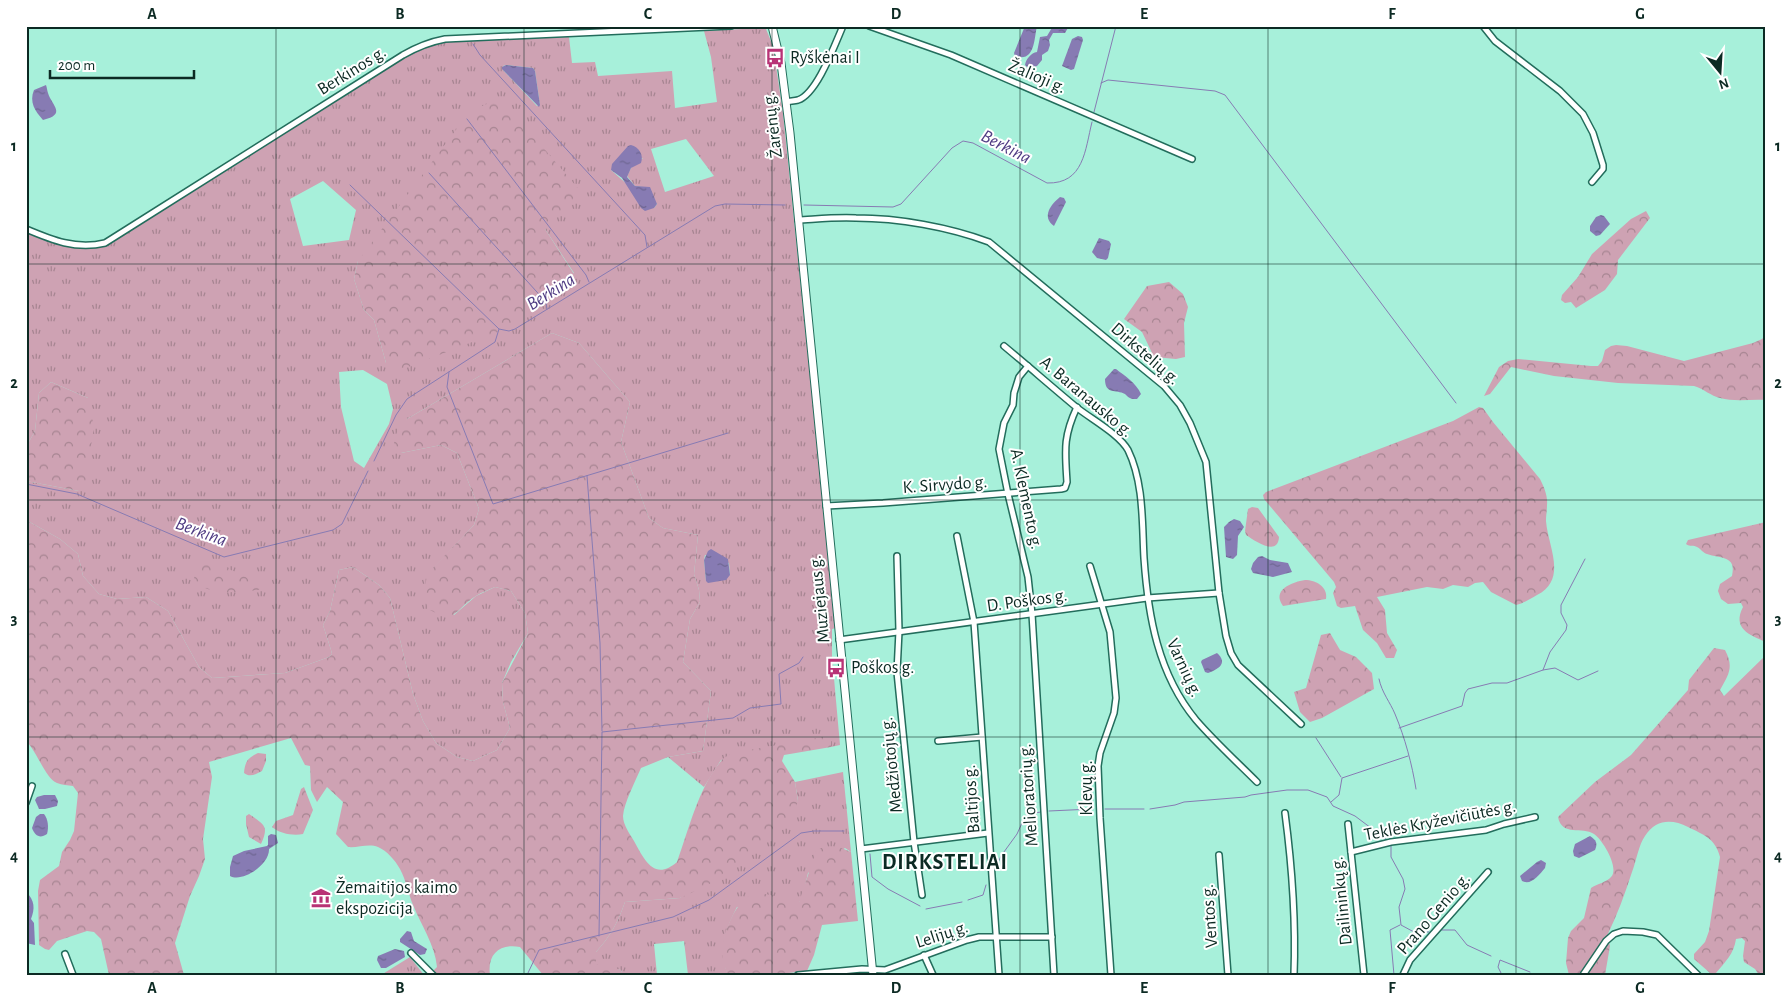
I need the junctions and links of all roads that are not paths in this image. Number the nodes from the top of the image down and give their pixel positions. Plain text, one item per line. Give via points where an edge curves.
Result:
1 (731, 26) edge
2 (772, 26) edge
3 (843, 26) edge
4 (869, 26) edge
5 (1483, 26) edge
6 (786, 102) junction
7 (1192, 158) dead end
8 (1592, 182) dead end
9 (798, 220) junction
10 (26, 229) edge
11 (1004, 346) dead end
12 (1028, 366) junction
13 (1077, 407) junction
14 (1008, 494) junction
15 (826, 506) junction
16 (957, 536) dead end
17 (897, 556) dead end
18 (1090, 566) dead end
19 (1219, 593) junction
20 (1147, 598) junction
21 (1101, 605) junction
22 (1032, 614) junction
23 (974, 622) junction
24 (900, 631) junction
25 (839, 640) junction
26 (1301, 724) dead end
27 (982, 737) junction
28 (938, 741) dead end
29 (1257, 782) dead end
30 (29, 787) edge
31 (26, 802) edge
32 (1285, 813) dead end
33 (1535, 817) dead end
34 (1348, 824) dead end
35 (988, 832) junction
36 (914, 842) junction
37 (861, 850) junction
38 (1351, 852) junction
39 (1220, 855) dead end
40 (1488, 872) dead end
41 (922, 895) dead end
42 (997, 937) junction
43 (1052, 937) junction
44 (411, 953) dead end
45 (65, 954) dead end
46 (924, 956) junction
47 (873, 972) edge
48 (804, 974) edge
49 (73, 975) edge
50 (434, 975) edge
51 (798, 975) edge
52 (933, 975) edge
53 (999, 975) edge
54 (1054, 975) edge
55 (1112, 975) edge
56 (1228, 975) edge
57 (1294, 975) edge
58 (1364, 975) edge
59 (1403, 975) edge
60 (1583, 975) edge
61 (1698, 975) edge

1 - 10 street, Berkinos g. via 455,39 420,45 105,242 75,245
2 - 6 main road, Žarėnų g.
3 - 6 street via 813,87 799,100
4 - 7 street, Žalioji g. via 951,54
5 - 8 street via 1494,41 1560,91 1583,114 1603,165
6 - 9 main road, Žarėnų g.
9 - 15 main road, Muziejaus g.
9 - 19 street, Dirkstelių g. via 881,219 968,234 989,242 1164,386 1190,423 1206,462
11 - 12 street, A. Baranausko g.
12 - 13 street, A. Baranausko g.
12 - 14 street, A. Klemento g. via 1019,377 999,449
13 - 14 street, K. Sirvydo g. via 1064,444 1065,488
13 - 20 street, A. Baranausko g. via 1127,448 1134,466 1139,483
14 - 15 street, K. Sirvydo g.
14 - 22 street, A. Klemento g. via 1028,577
15 - 25 main road, Muziejaus g.
16 - 23 street, Baltijos g.
17 - 24 street, Medžiotojų g.
18 - 21 street, Klevų g.
19 - 20 street, D. Poškos g.
19 - 26 street, Dirkstelių g. via 1226,636 1238,665
20 - 21 street, D. Poškos g.
20 - 29 street, Varnių g. via 1154,637 1173,686 1196,720
21 - 22 street, D. Poškos g.
21 - 55 street, Klevų g. via 1110,632 1116,698 1098,766
22 - 23 street, D. Poškos g.
22 - 43 street, Melioratorių g.
23 - 24 street, D. Poškos g.
23 - 27 street, Baltijos g.
24 - 25 street, D. Poškos g.
24 - 36 street, Medžiotojų g. via 897,672
25 - 37 main road, Muziejaus g.
27 - 28 street
27 - 35 street, Baltijos g.
30 - 31 street
32 - 57 street via 1290,853
33 - 38 street, Teklės Kryževičiūtės g. via 1486,830 1391,842
34 - 38 street, Dailininkų g.
35 - 36 street
35 - 42 street, Baltijos g.
36 - 37 street
36 - 41 street, Medžiotojų g.
37 - 47 main road, Muziejaus g.
38 - 58 street, Dailininkų g.
39 - 56 street, Ventos g.
40 - 59 street, Prano Genio g. via 1410,960
42 - 43 street, Lelijų g.
42 - 46 street, Lelijų g. via 967,940
42 - 53 street, Baltijos g.
43 - 54 street, Melioratorių g.
44 - 50 street
45 - 49 street
46 - 47 street, Lelijų g.
46 - 52 street
47 - 48 street, Lelijų g.
48 - 51 street, Lelijų g.
60 - 61 street via 1606,942 1623,931 1657,936

